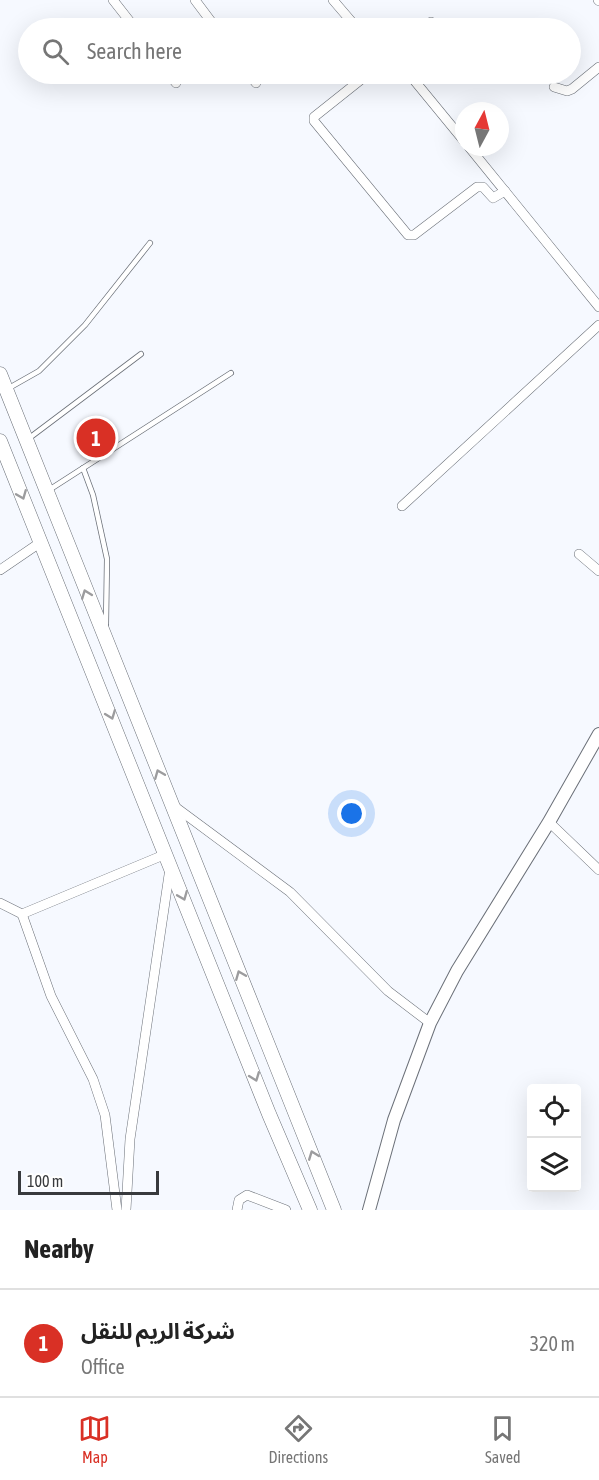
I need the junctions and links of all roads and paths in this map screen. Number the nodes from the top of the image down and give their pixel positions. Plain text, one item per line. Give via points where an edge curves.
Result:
1 (113, 0) edge
2 (195, 0) edge
3 (333, 0) edge
4 (127, 18) edge
5 (208, 18) edge
6 (348, 18) edge
7 (599, 66) edge
8 (581, 81) edge
9 (355, 84) edge
10 (417, 84) edge
11 (578, 84) edge
12 (554, 87) dead end
13 (455, 130) edge
14 (476, 156) edge
15 (504, 191) junction
16 (150, 243) dead end
17 (599, 307) edge
18 (599, 325) edge
19 (141, 354) dead end
20 (231, 373) dead end
21 (0, 374) edge
22 (6, 390) junction
23 (26, 440) junction
24 (0, 441) edge
25 (84, 468) junction
26 (46, 492) junction
27 (402, 506) dead end
28 (41, 542) junction
29 (579, 554) dead end
30 (0, 570) edge
31 (599, 571) edge
32 (105, 642) junction
33 (116, 668) junction
34 (95, 676) junction
35 (599, 734) edge
36 (171, 804) junction
37 (549, 822) junction
38 (168, 860) junction
39 (599, 870) edge
40 (0, 903) edge
41 (22, 914) junction
42 (430, 1023) junction
43 (117, 1210) edge
44 (126, 1210) edge
45 (237, 1210) edge
46 (286, 1210) edge
47 (310, 1210) edge
48 (334, 1210) edge
49 (369, 1210) edge

1 - 4 street
2 - 5 street
3 - 6 street
7 - 8 street
9 - 15 street via 314,121 408,235 414,235 477,188 483,187 493,198
10 - 13 street
11 - 12 street via 567,91
14 - 15 street
15 - 17 street
16 - 22 lane via 85,325 39,371
18 - 27 street
19 - 23 lane
20 - 25 lane
21 - 22 main road
22 - 23 main road
23 - 26 main road
24 -> 28 main road
25 - 26 lane
25 - 32 lane via 106,559
32 -> 26 main road
28 - 30 street
28 - 34 main road
29 - 31 street
32 - 33 main road
33 - 34 main road
36 -> 33 main road
34 -> 38 main road
35 - 37 street
36 - 42 street via 290,892 388,991
48 -> 36 main road
37 - 39 street
37 - 42 street via 501,897
38 - 41 street
38 - 44 street via 130,1139
38 -> 47 main road
40 - 41 street
41 - 43 street via 51,996 93,1079 106,1124
42 - 49 street via 394,1120
45 - 46 street via 239,1200 247,1195

